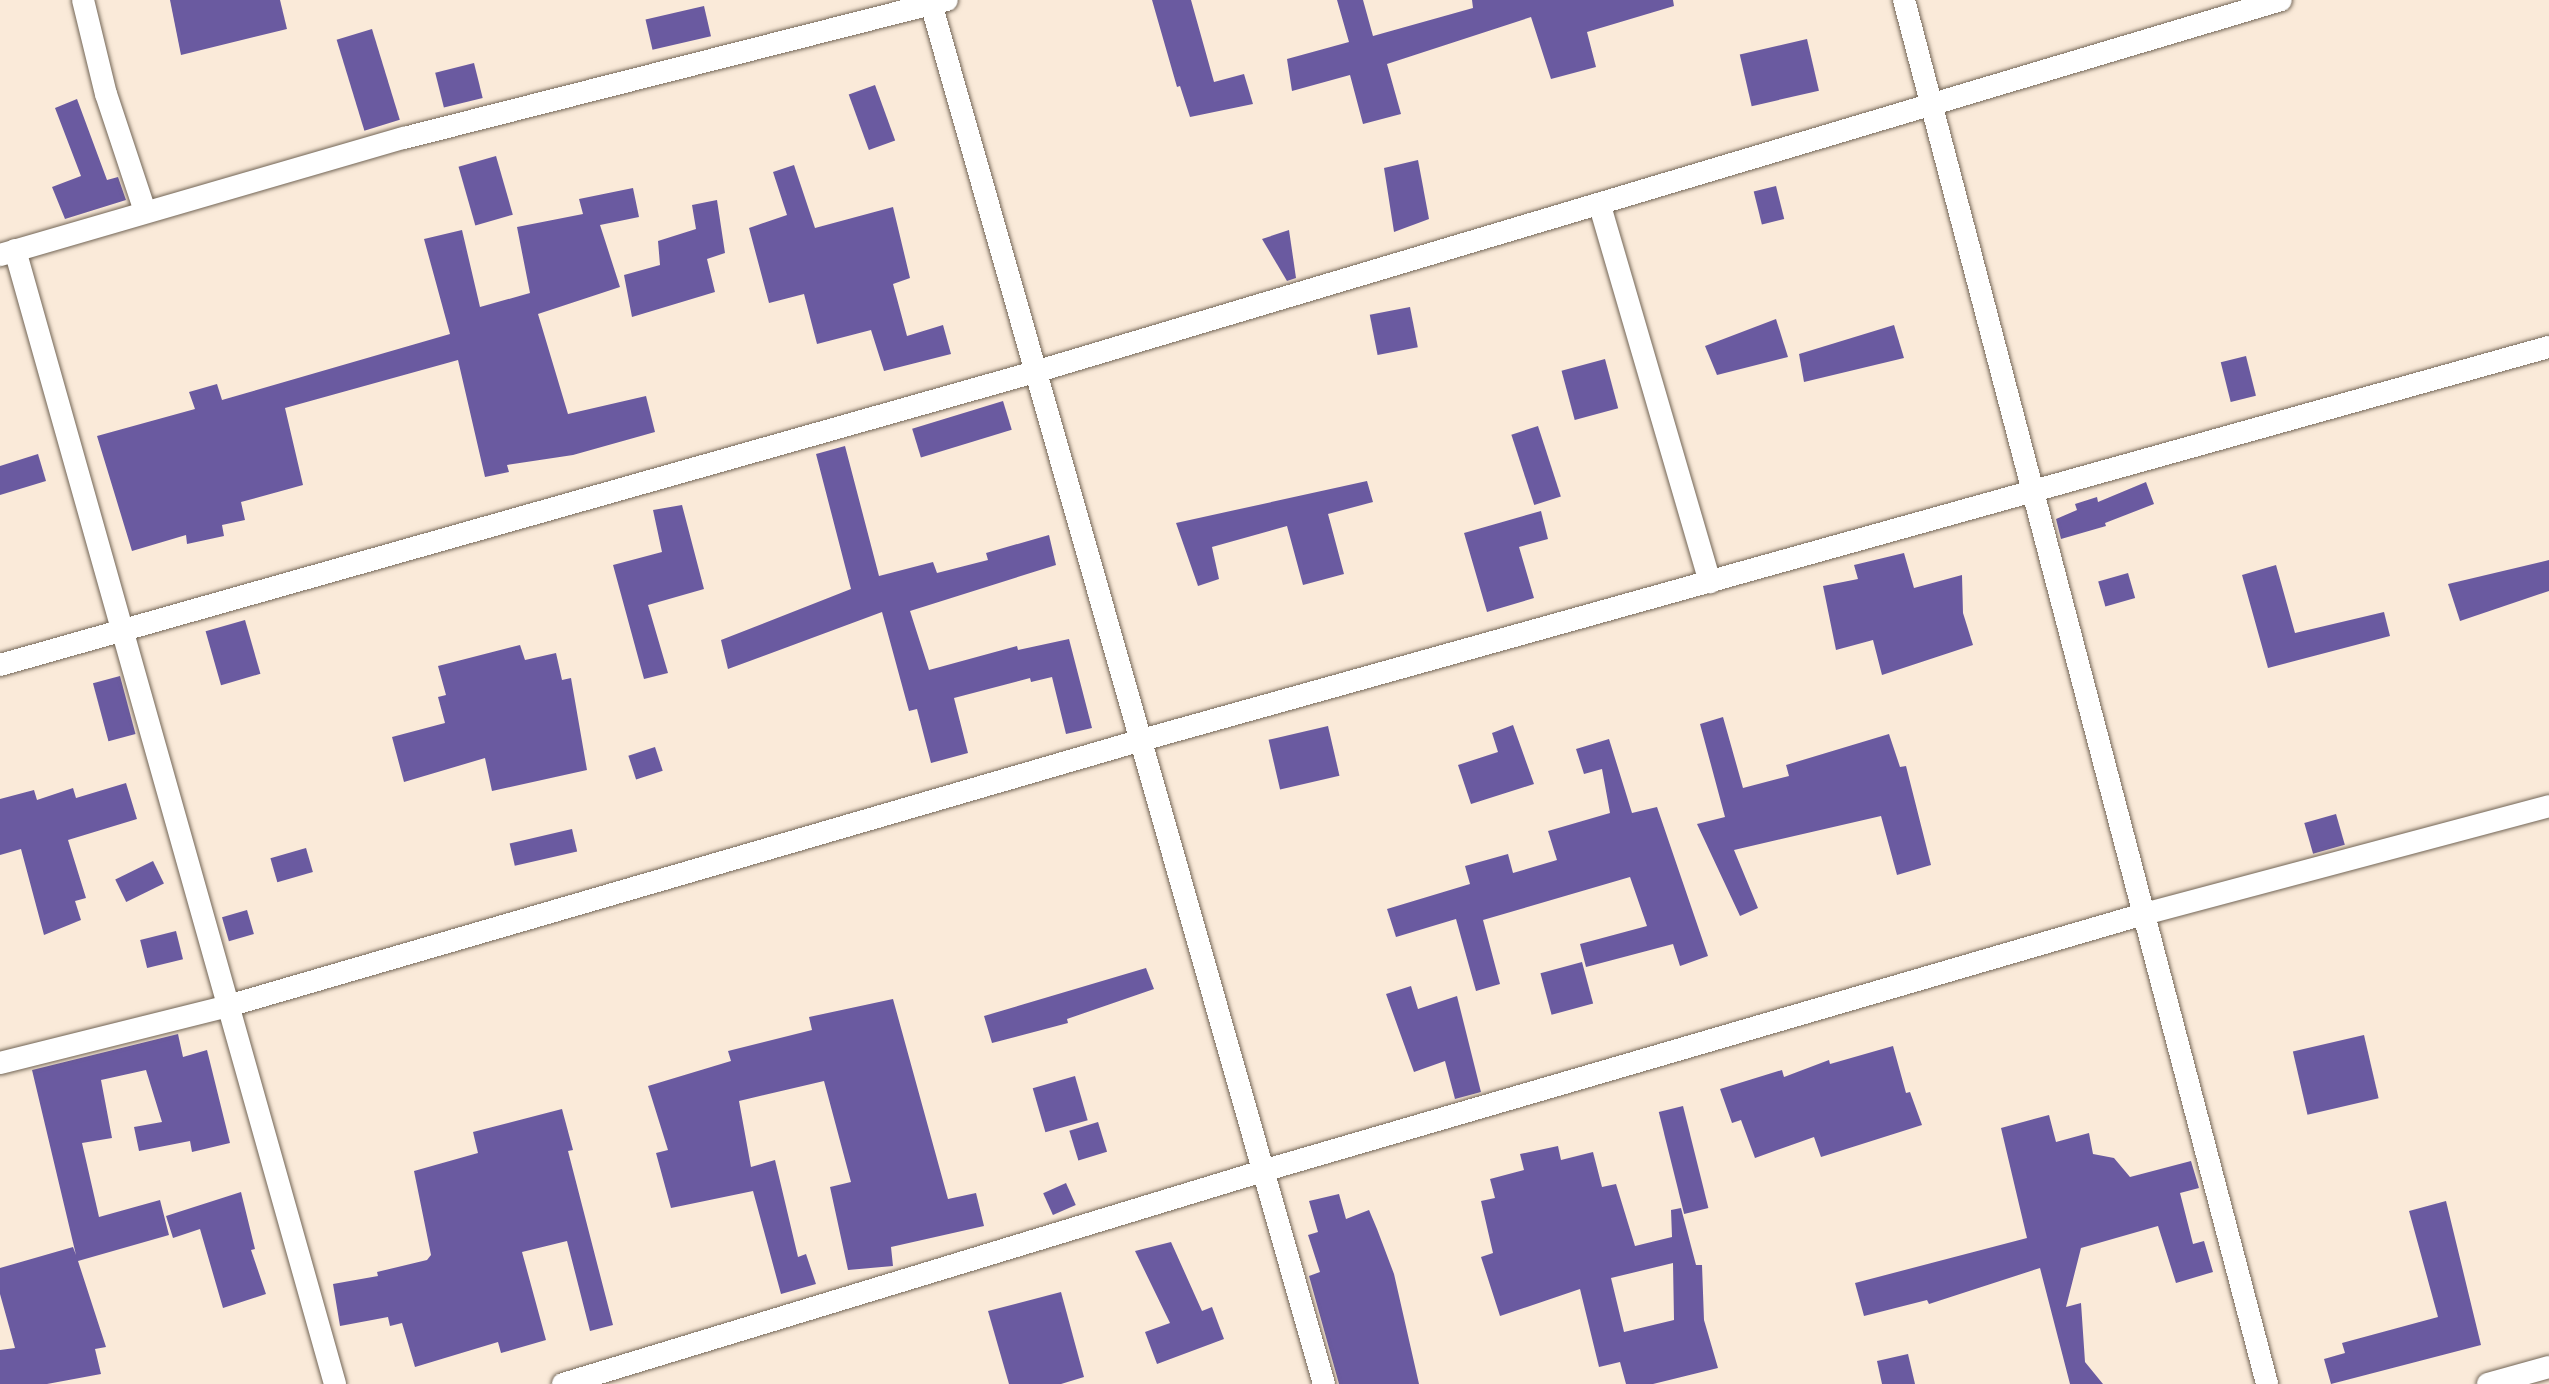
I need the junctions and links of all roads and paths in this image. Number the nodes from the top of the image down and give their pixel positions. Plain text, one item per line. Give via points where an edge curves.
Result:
1 (83, 0) edge
2 (1904, 0) edge
3 (2281, 0) edge
4 (936, 2) edge
5 (1930, 106) junction
6 (1600, 206) junction
7 (145, 211) junction
8 (8, 252) edge
9 (2549, 347) edge
10 (1035, 372) junction
11 (2033, 491) junction
12 (1710, 582) junction
13 (119, 632) junction
14 (0, 664) edge
15 (1142, 740) junction
16 (2549, 806) edge
17 (2144, 914) junction
18 (228, 1006) junction
19 (0, 1062) edge
20 (1266, 1170) junction
21 (2549, 1368) edge
22 (336, 1384) edge
23 (563, 1384) edge
24 (1324, 1384) edge
25 (2268, 1384) edge
26 (2488, 1384) edge

1 - 7 street
2 - 5 street
3 - 5 street
4 - 7 street
4 - 10 street
5 - 6 street
5 - 11 street
6 - 10 street
6 - 12 street
7 - 8 street
8 - 13 street
9 - 11 street
10 - 13 street
10 - 15 street
11 - 12 street
11 - 17 street
12 - 15 street
13 - 14 street
13 - 18 street
15 - 18 street
15 - 20 street
16 - 17 street
17 - 20 street
17 - 25 street
18 - 19 street
18 - 22 street
20 - 23 street
20 - 24 street
21 - 26 street

